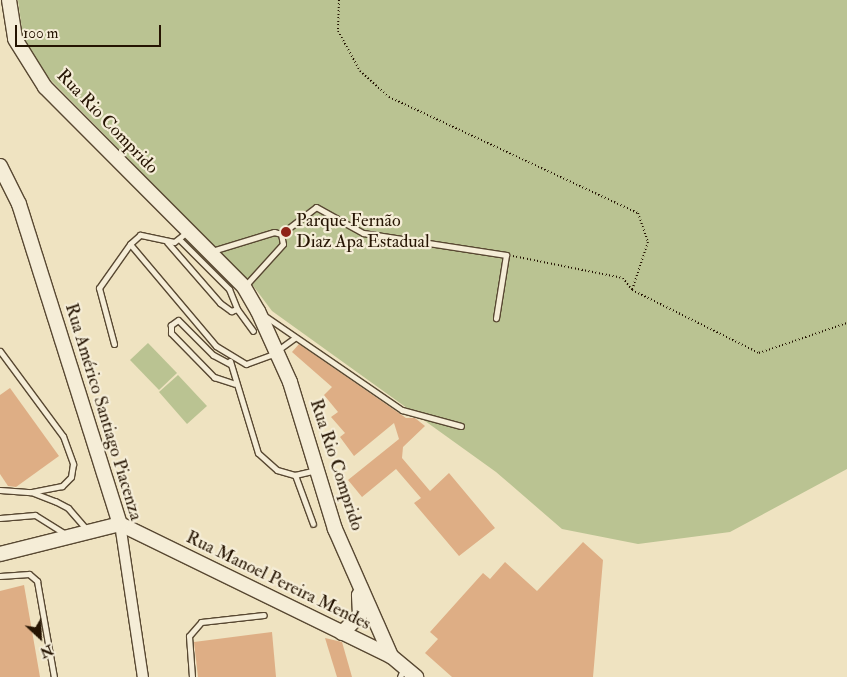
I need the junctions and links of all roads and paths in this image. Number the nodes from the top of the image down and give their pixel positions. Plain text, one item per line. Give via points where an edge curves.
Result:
1 (9, 0) edge
2 (339, 0) edge
3 (0, 166) edge
4 (281, 234) junction
5 (184, 235) junction
6 (167, 242) junction
7 (130, 244) junction
8 (208, 252) junction
9 (506, 255) junction
10 (244, 287) junction
11 (632, 290) junction
12 (237, 308) junction
13 (258, 311) junction
14 (496, 318) dead end
15 (847, 323) edge
16 (253, 331) dead end
17 (294, 338) junction
18 (114, 344) dead end
19 (0, 351) edge
20 (276, 351) junction
21 (229, 357) junction
22 (230, 364) junction
23 (235, 384) junction
24 (460, 426) dead end
25 (316, 470) junction
26 (295, 475) junction
27 (0, 490) edge
28 (30, 492) junction
29 (0, 518) edge
30 (120, 524) junction
31 (313, 524) dead end
32 (89, 532) junction
33 (70, 537) junction
34 (0, 554) edge
35 (0, 576) edge
36 (358, 584) junction
37 (264, 615) dead end
38 (342, 633) junction
39 (391, 656) junction
40 (402, 672) edge
41 (54, 677) edge
42 (143, 677) edge
43 (192, 677) edge
44 (416, 677) edge

1 - 5 street, Rua Rio Comprido via 15,39 26,63
2 - 11 path via 338,30 360,71 389,97 638,214 648,242
3 - 30 street, Rua Américo Santiago Piacenza via 19,204
4 - 8 lane via 274,232
4 - 9 lane via 316,207 363,233
4 - 10 lane via 283,244 273,260
5 - 6 lane
5 - 8 street, Rua Rio Comprido
5 - 12 lane via 229,289
6 - 7 lane via 140,235
6 - 12 lane via 220,303 231,310
7 - 18 lane via 99,288
7 - 21 lane
8 - 10 street, Rua Rio Comprido
9 - 11 path via 623,278
9 - 14 lane
10 - 13 street, Rua Rio Comprido
11 - 15 path via 759,352
12 - 16 lane
13 - 17 lane
13 - 20 street, Rua Rio Comprido
17 - 20 lane
17 - 24 lane via 402,410
19 - 28 lane via 63,436 73,464 71,476 62,486
20 - 21 lane via 246,364
20 - 25 street, Rua Rio Comprido
21 - 22 lane
22 - 23 lane
22 - 23 lane via 213,355 178,320 171,324 171,333 214,376
23 - 26 lane via 258,453 277,470
25 - 26 lane
25 - 36 street, Rua Rio Comprido
26 - 31 lane
27 - 28 lane
28 - 32 lane via 68,508
29 - 33 lane via 35,515
30 - 32 street
30 - 38 street, Rua Manoel Pereira Mendes
30 - 42 street, Rua Américo Santiago Piacenza
32 - 33 street
33 - 34 street
35 - 41 lane via 29,574 37,581
36 - 38 street via 360,615
36 - 39 street, Rua Rio Comprido
37 - 43 lane via 201,622 189,636
38 - 39 street, Rua Manoel Pereira Mendes
39 - 40 street, Rua Manoel Pereira Mendes
40 - 44 street, Rua Manoel Pereira Mendes

